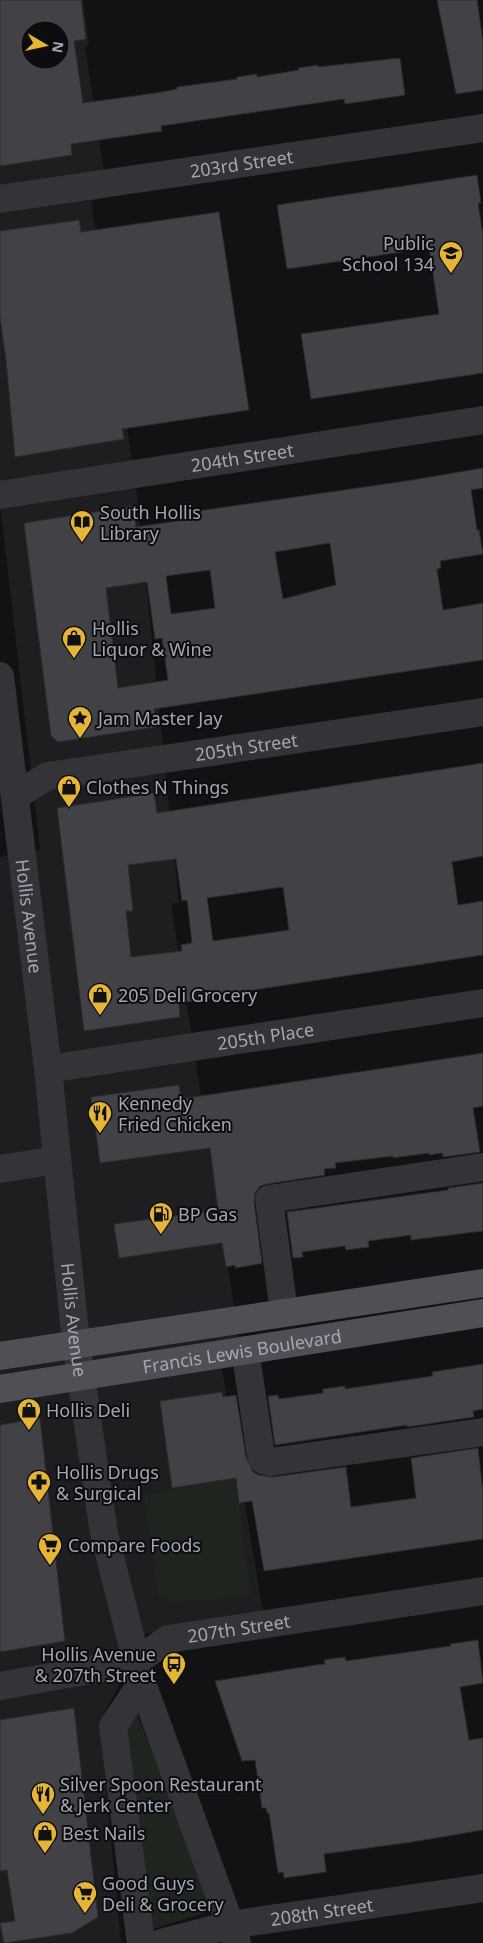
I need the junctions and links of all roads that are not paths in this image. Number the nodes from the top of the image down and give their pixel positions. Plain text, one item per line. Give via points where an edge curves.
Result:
1 (483, 128) edge
2 (0, 200) edge
3 (483, 420) edge
4 (0, 495) edge
5 (0, 676) edge
6 (483, 712) edge
7 (15, 796) junction
8 (10, 846) edge
9 (483, 1004) edge
10 (48, 1069) junction
11 (57, 1160) junction
12 (483, 1166) edge
13 (0, 1170) edge
14 (483, 1283) edge
15 (284, 1312) junction
16 (483, 1313) edge
17 (76, 1343) junction
18 (245, 1350) junction
19 (0, 1356) edge
20 (81, 1376) junction
21 (0, 1389) edge
22 (483, 1432) edge
23 (483, 1591) edge
24 (139, 1672) junction
25 (0, 1686) edge
26 (483, 1888) edge
27 (234, 1934) edge
28 (141, 1943) edge
29 (161, 1943) edge

1 - 2 street, 203rd Street
3 - 4 street, 204th Street
5 - 7 street, Hollis Avenue
6 - 7 street, 205th Street via 48,776
7 - 8 street, Hollis Avenue
8 - 10 street, Hollis Avenue
9 - 10 street, 205th Place
10 - 11 street, Hollis Avenue
11 - 13 street
11 - 17 street, Hollis Avenue
12 - 15 street via 269,1199
14 - 15 main road, Francis Lewis Boulevard
15 - 17 main road, Francis Lewis Boulevard
16 - 18 main road, Francis Lewis Boulevard
17 - 19 main road, Francis Lewis Boulevard
17 - 20 street, Hollis Avenue
18 - 20 main road, Francis Lewis Boulevard
18 - 22 street via 263,1460 270,1462
20 - 21 main road, Francis Lewis Boulevard
20 - 24 street, Hollis Avenue via 104,1533
23 - 24 street, 207th Street via 168,1640
24 - 25 street, 207th Street
24 - 27 street, Hollis Avenue
24 - 28 street via 114,1726
26 - 27 street, 208th Street
27 - 29 street, 208th Street

